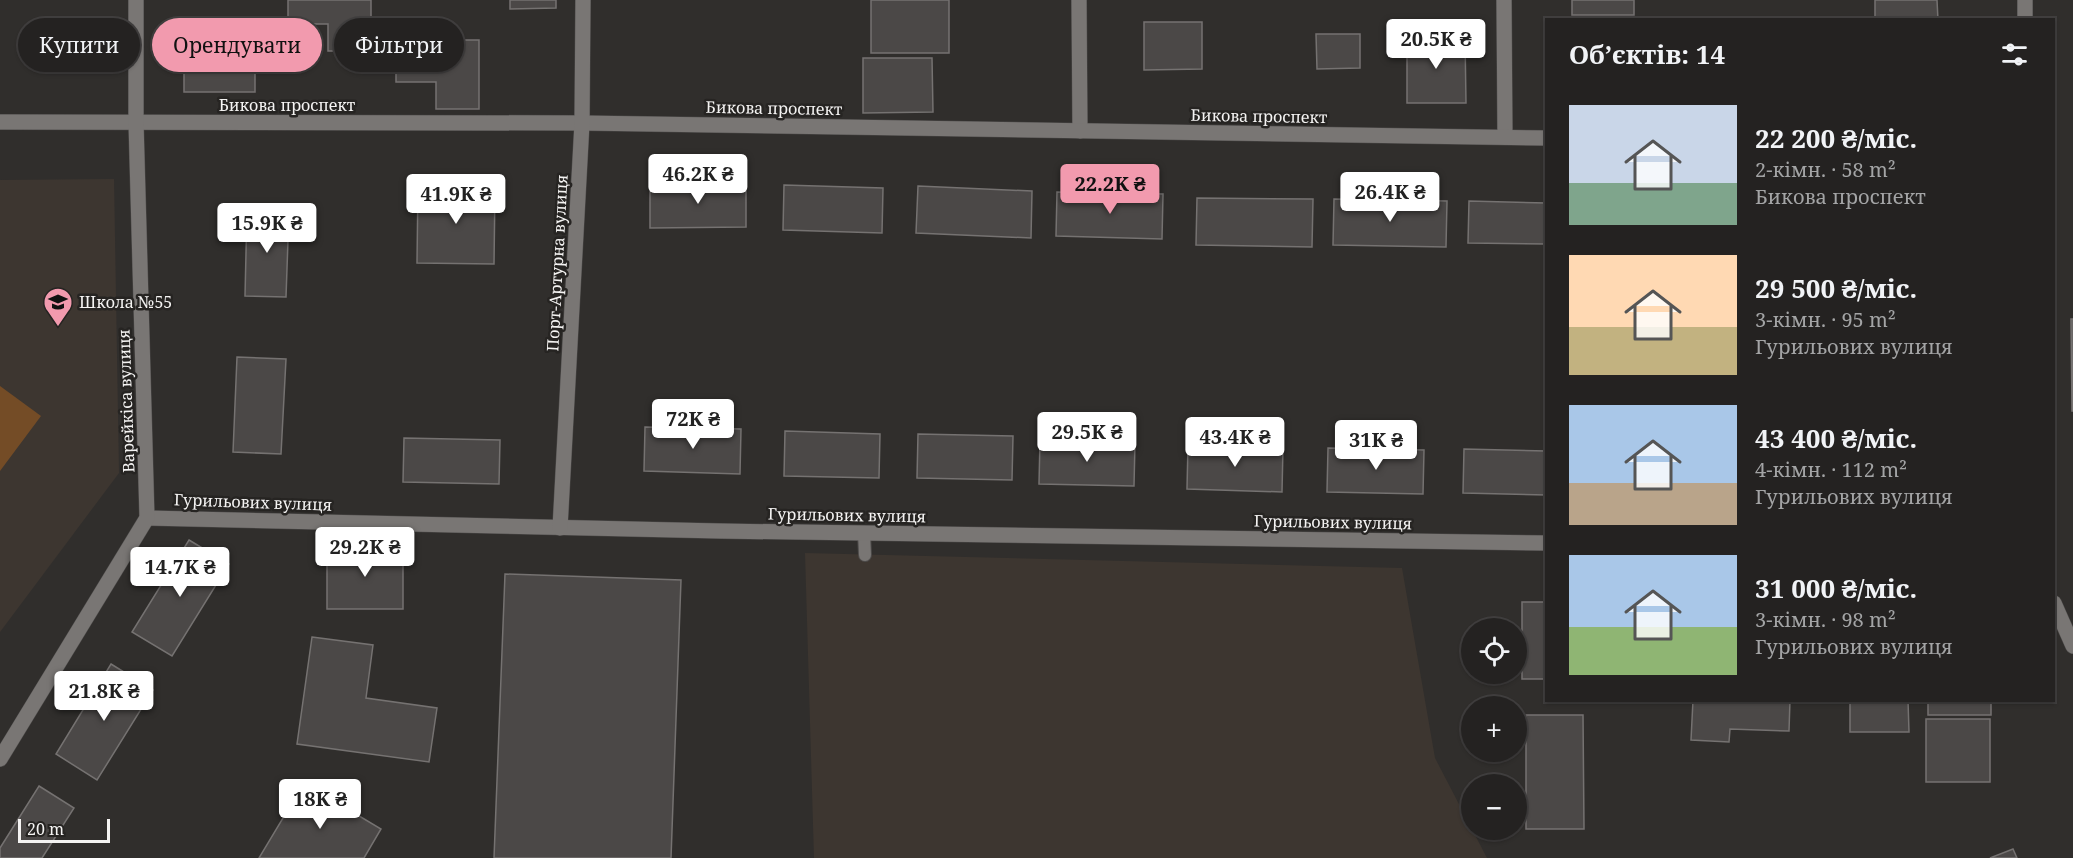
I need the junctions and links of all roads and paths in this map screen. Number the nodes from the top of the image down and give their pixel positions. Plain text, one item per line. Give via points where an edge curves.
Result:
1 (136, 0) edge
2 (583, 0) edge
3 (1079, 0) edge
4 (1504, 0) edge
5 (2025, 0) edge
6 (2025, 18) edge
7 (0, 122) edge
8 (136, 122) junction
9 (582, 123) junction
10 (1080, 131) junction
11 (1505, 137) junction
12 (1545, 138) edge
13 (147, 518) junction
14 (560, 528) junction
15 (864, 533) junction
16 (1545, 543) edge
17 (865, 555) dead end
18 (2055, 605) edge
19 (2073, 646) edge
20 (0, 759) edge

1 - 8 street, Варейкіса вулиця
2 - 9 street, Порт-Артурна вулиця
3 - 10 street
4 - 11 street
5 - 6 street
7 - 8 street, Бикова проспект
8 - 9 street, Бикова проспект
8 - 13 street, Варейкіса вулиця
9 - 10 street, Бикова проспект
9 - 14 street, Порт-Артурна вулиця
10 - 11 street, Бикова проспект
11 - 12 street, Бикова проспект
13 - 14 street, Гурильових вулиця
13 - 20 street
14 - 15 street, Гурильових вулиця
15 - 16 street, Гурильових вулиця
15 - 17 lane
18 - 19 street

